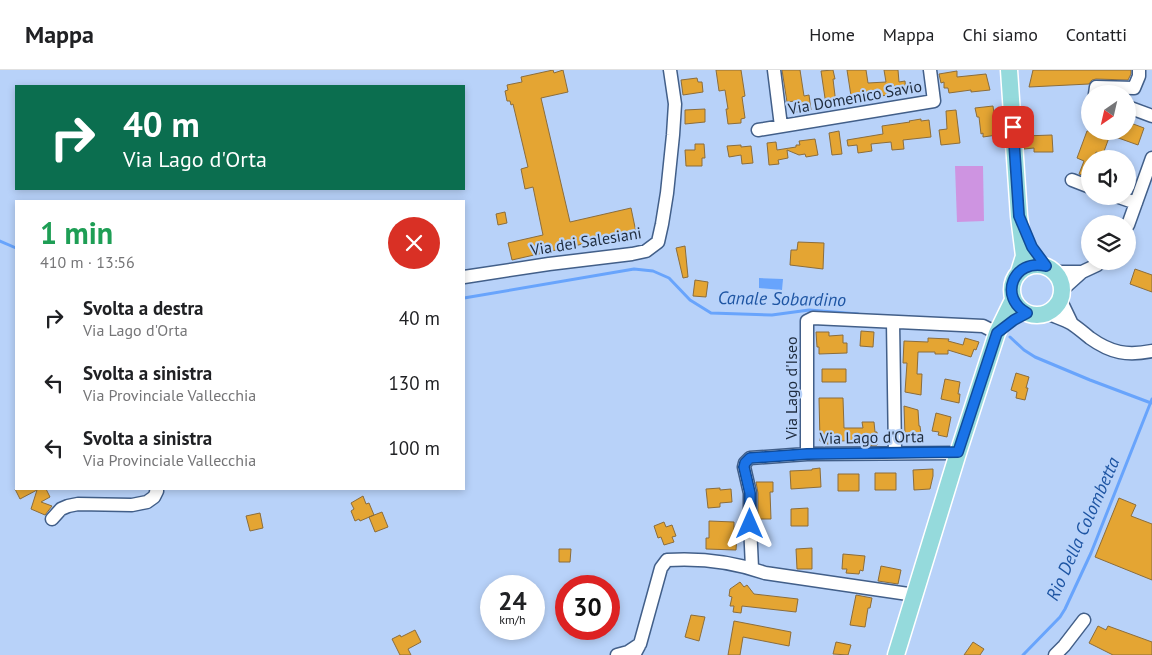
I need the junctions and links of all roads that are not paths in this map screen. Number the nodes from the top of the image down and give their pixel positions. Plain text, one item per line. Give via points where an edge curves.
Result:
1 (670, 70) edge
2 (774, 70) edge
3 (930, 70) edge
4 (1009, 70) edge
5 (1139, 70) edge
6 (1135, 85) edge
7 (1136, 110) edge
8 (1152, 116) edge
9 (781, 126) junction
10 (758, 130) dead end
11 (1152, 158) edge
12 (1072, 180) dead end
13 (1081, 184) edge
14 (1136, 203) edge
15 (1019, 216) junction
16 (1050, 269) junction
17 (1086, 270) edge
18 (1019, 272) junction
19 (1082, 272) junction
20 (465, 277) edge
21 (1061, 295) junction
22 (1013, 300) junction
23 (1027, 313) junction
24 (1047, 313) junction
25 (893, 322) junction
26 (1072, 324) junction
27 (997, 333) junction
28 (1152, 351) edge
29 (958, 452) junction
30 (895, 453) junction
31 (807, 454) junction
32 (156, 490) edge
33 (52, 519) dead end
34 (752, 568) junction
35 (915, 595) junction
36 (1084, 620) dead end
37 (637, 650) edge
38 (617, 655) edge
39 (896, 655) edge
40 (1055, 655) edge

1 - 20 street, Via dei Salesiani via 675,104 674,128 658,242 646,251 632,254
2 - 9 street, Via Domenico Savio
3 - 9 street, Via Domenico Savio via 934,101
4 - 15 main road
5 - 6 street
7 - 8 street
9 - 10 street, Via Domenico Savio
11 - 14 street
12 - 13 street
15 - 16 main road via 1032,247
15 - 18 main road via 1024,256
16 - 18 main road via 1032,265
16 - 19 street
16 - 21 main road via 1061,283
17 - 19 street
18 - 22 main road via 1012,285
19 - 21 street
21 - 24 main road via 1057,305
21 - 26 street
22 - 23 main road
22 - 27 main road
23 - 24 main road
23 - 27 main road
24 - 26 street
25 - 27 street via 984,326
25 - 30 street
25 - 31 street, Via Lago d'Iseo via 813,318 807,321
26 - 28 street via 1115,352 1138,354
27 - 29 main road
29 - 30 street, Via Lago d'Orta
29 - 35 main road
30 - 31 street, Via Lago d'Orta
31 - 34 street, Via Lago d'Orta via 750,458 745,463 750,493
32 - 33 street via 154,498 147,502 132,505 78,504 61,508
34 - 35 street via 772,574
34 - 37 street via 719,562 667,560 661,568
35 - 39 main road
36 - 40 street
37 - 38 street

